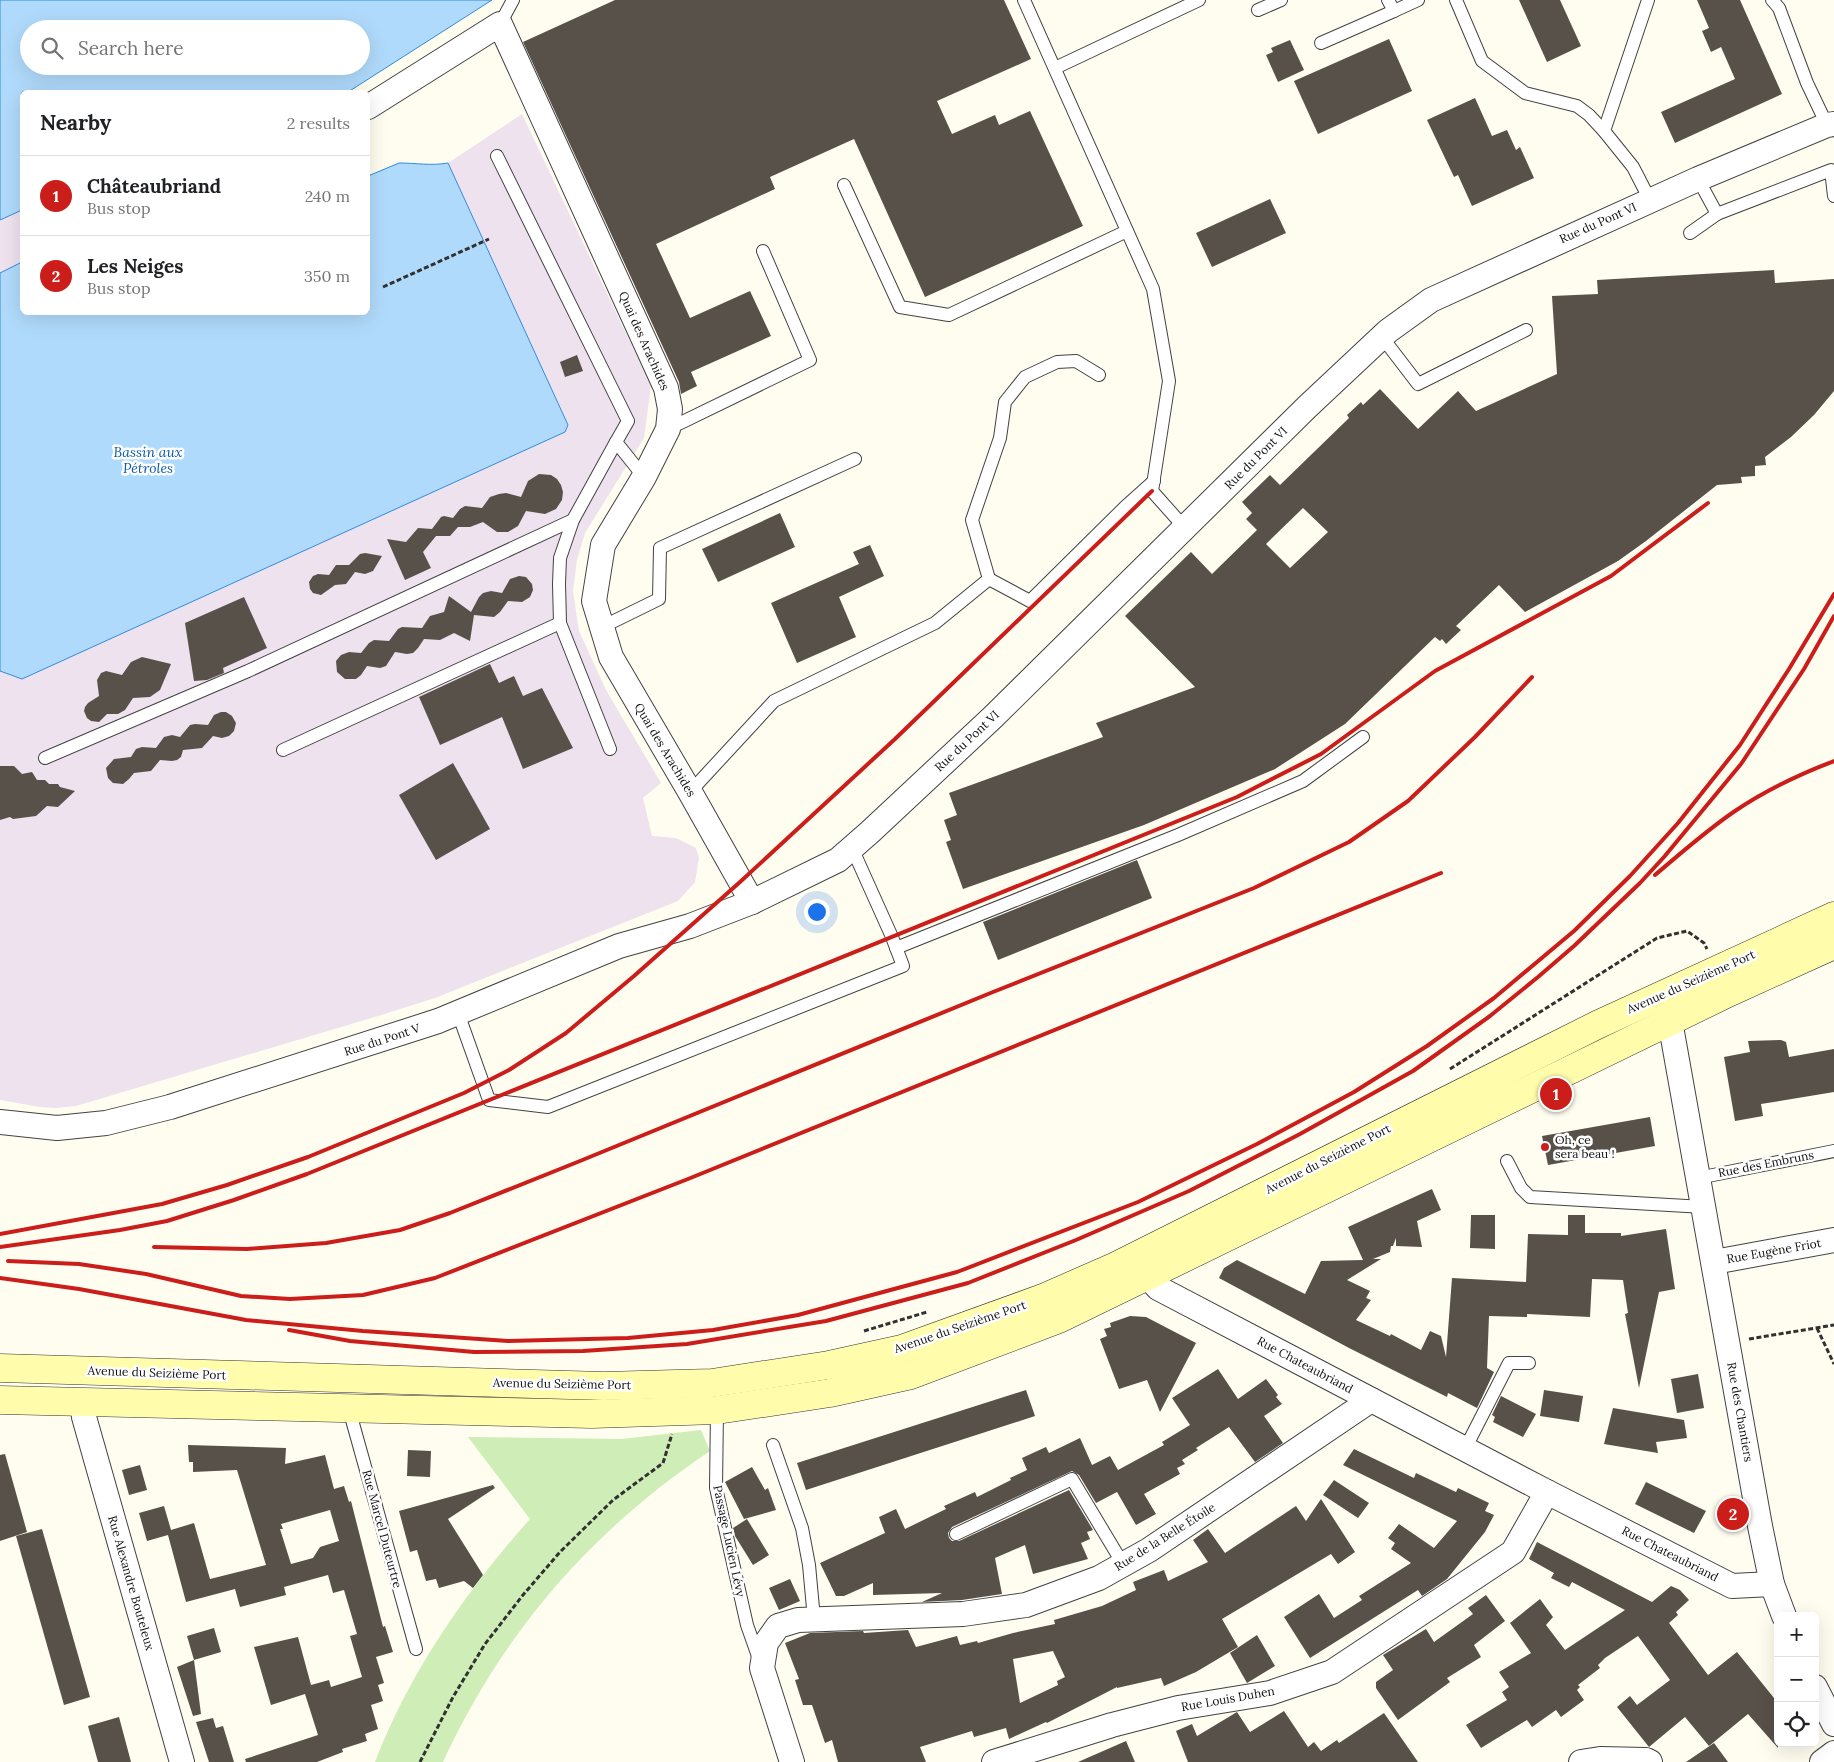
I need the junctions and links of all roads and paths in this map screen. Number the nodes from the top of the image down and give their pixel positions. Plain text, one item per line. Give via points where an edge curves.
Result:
1 (514, 0) edge
2 (1024, 0) edge
3 (1199, 0) edge
4 (1281, 0) edge
5 (1418, 0) edge
6 (1456, 0) edge
7 (1648, 0) edge
8 (1772, 0) edge
9 (1391, 5) edge
10 (1258, 10) dead end
11 (500, 24) junction
12 (1320, 43) dead end
13 (1055, 68) junction
14 (370, 106) edge
15 (1830, 125) edge
16 (1604, 131) junction
17 (497, 156) dead end
18 (1698, 179) junction
19 (844, 184) dead end
20 (1834, 196) edge
21 (1650, 200) junction
22 (1716, 214) junction
23 (1127, 231) junction
24 (1690, 233) dead end
25 (489, 239) dead end
26 (763, 251) dead end
27 (383, 287) dead end
28 (1526, 330) dead end
29 (1382, 337) junction
30 (1099, 375) dead end
31 (668, 429) junction
32 (616, 442) junction
33 (855, 459) dead end
34 (644, 477) junction
35 (1154, 481) junction
36 (573, 520) junction
37 (1185, 528) junction
38 (988, 579) junction
39 (560, 623) junction
40 (602, 627) junction
41 (1363, 737) dead end
42 (610, 749) dead end
43 (283, 750) dead end
44 (45, 758) dead end
45 (690, 792) junction
46 (852, 848) junction
47 (752, 902) junction
48 (1834, 916) edge
49 (1834, 945) edge
50 (896, 948) junction
51 (1717, 970) junction
52 (1665, 993) junction
53 (458, 1013) junction
54 (1670, 1021) junction
55 (1448, 1071) dead end
56 (0, 1122) edge
57 (1834, 1151) edge
58 (1507, 1161) dead end
59 (1698, 1178) junction
60 (1704, 1207) junction
61 (1834, 1240) edge
62 (1714, 1262) junction
63 (1148, 1277) junction
64 (932, 1311) dead end
65 (1834, 1325) edge
66 (1817, 1328) junction
67 (856, 1333) dead end
68 (1728, 1342) junction
69 (1529, 1364) dead end
70 (1834, 1364) edge
71 (0, 1368) edge
72 (0, 1400) edge
73 (1371, 1400) junction
74 (82, 1402) junction
75 (351, 1409) junction
76 (717, 1410) junction
77 (678, 1412) junction
78 (774, 1446) dead end
79 (1465, 1449) junction
80 (1547, 1492) junction
81 (956, 1534) dead end
82 (1123, 1564) junction
83 (1772, 1584) junction
84 (1782, 1612) edge
85 (814, 1619) junction
86 (416, 1649) dead end
87 (762, 1668) junction
88 (1819, 1695) edge
89 (1834, 1724) edge
90 (1834, 1753) edge
91 (182, 1762) edge
92 (420, 1762) edge
93 (792, 1762) edge
94 (994, 1762) edge
95 (1581, 1762) edge
96 (1650, 1762) edge
97 (1822, 1762) edge

1 - 11 lane
2 - 13 lane
3 - 13 lane
4 - 10 lane
5 - 9 lane
6 - 16 lane via 1482,61 1525,93 1577,106
7 - 16 lane
8 - 15 lane via 1779,8 1807,83
9 - 12 lane
11 - 14 street
11 - 31 street, Quai des Arachides via 666,388 670,409
13 - 23 lane
15 - 18 street, Rue du Pont VI
16 - 21 lane via 1633,167
17 - 32 lane via 628,421
18 - 21 street, Rue du Pont VI
18 - 22 lane
19 - 23 lane via 900,307 949,315
20 - 22 lane via 1831,170
21 - 29 street, Rue du Pont VI via 1431,300
22 - 24 lane
23 - 35 lane via 1153,289 1169,381
25 - 27 path
26 - 31 lane via 810,360
28 - 29 lane via 1418,384
29 - 37 street, Rue du Pont VI
30 - 38 lane via 1076,361 1057,362 1025,377 1005,402 1000,438 972,520
31 - 34 street, Quai des Arachides
32 - 34 lane
32 - 36 lane
33 - 40 lane via 660,548 660,599
34 - 40 street, Quai des Arachides via 603,545 594,600
35 - 37 lane via 1152,491
35 - 38 lane via 1030,601
36 - 39 lane via 560,558
36 - 44 lane via 248,670
37 - 46 street, Rue du Pont VI via 993,717
38 - 45 lane via 935,623 774,701
39 - 42 lane
39 - 43 lane
40 - 45 street, Quai des Arachides via 611,657
41 - 50 lane via 1303,781 1178,835
45 - 47 street, Quai des Arachides
46 - 47 street, Rue du Pont VI via 838,860
46 - 50 lane
47 - 53 street, Rue du Pont V via 690,926 619,946
48 - 51 main road, Avenue du Seizième Port
49 - 54 main road, Avenue du Seizième Port
50 - 53 lane via 903,966 548,1107 489,1100
51 - 52 main road, Avenue du Seizième Port
51 - 55 path via 1704,943 1687,931 1657,938
52 - 54 street, Rue des Chantiers
52 - 71 main road, Avenue du Seizième Port via 1116,1266 1043,1298 902,1349 829,1365 712,1383 604,1386
53 - 56 street, Rue du Pont V via 180,1104 106,1123 57,1128
54 - 59 street, Rue des Chantiers
54 - 63 main road, Avenue du Seizième Port
57 - 59 lane, Rue des Embruns
58 - 60 lane via 1521,1188 1530,1197
59 - 60 street, Rue des Chantiers
60 - 62 street, Rue des Chantiers
61 - 62 street, Rue Eugène Friot
62 - 68 street, Rue des Chantiers
63 - 73 street, Rue Chateaubriand via 1158,1288
63 - 76 main road, Avenue du Seizième Port via 1059,1319 910,1375 830,1393
64 - 67 path
65 - 66 path
66 - 68 path
66 - 70 path
68 - 83 street, Rue des Chantiers
69 - 79 lane via 1509,1363
72 - 74 main road, Avenue du Seizième Port
73 - 79 street, Rue Chateaubriand
73 - 82 street, Rue de la Belle Étoile
74 - 75 main road, Avenue du Seizième Port
74 - 91 street, Rue Alexandre Bouteleux
75 - 77 main road, Avenue du Seizième Port via 592,1414
75 - 86 lane, Rue Marcel Duteurtre
76 - 77 main road, Avenue du Seizième Port
76 - 87 lane, Passage Lucien Lévy via 716,1488 747,1625
77 - 92 path via 663,1463 613,1500 560,1552 523,1595 485,1644
78 - 85 lane via 802,1528
79 - 80 street, Rue Chateaubriand
80 - 83 street, Rue Chateaubriand via 1732,1586
80 - 94 street, Rue Louis Duhen via 1513,1552 1332,1672 1270,1693 1178,1708 1112,1725
81 - 82 lane via 1072,1479
82 - 85 street, Rue de la Belle Étoile via 1099,1578 1026,1605 963,1614
83 - 84 street, Rue des Chantiers
85 - 87 street, Rue de la Belle Étoile via 778,1626 766,1643
87 - 93 street
88 - 89 street
90 - 97 street
95 - 96 street via 1600,1759

